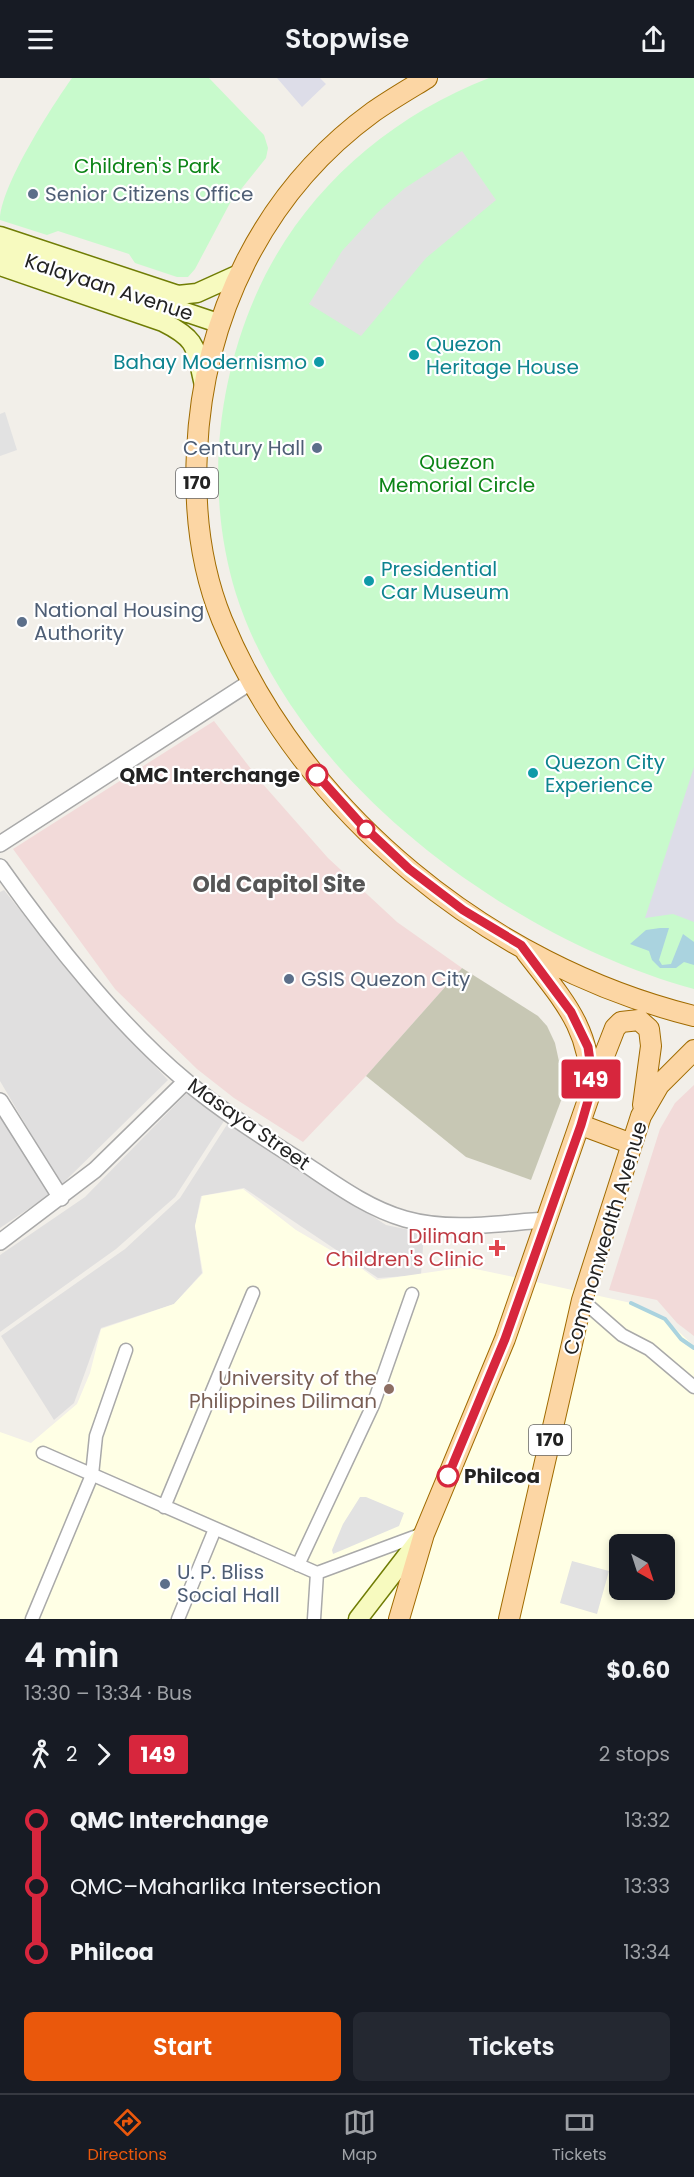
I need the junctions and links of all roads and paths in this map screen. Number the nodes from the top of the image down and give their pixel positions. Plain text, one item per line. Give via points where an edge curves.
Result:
1 (427, 78) edge
2 (0, 236) edge
3 (0, 250) edge
4 (0, 266) edge
5 (239, 274) junction
6 (176, 302) junction
7 (218, 323) junction
8 (204, 385) junction
9 (252, 681) junction
10 (0, 844) edge
11 (2, 872) edge
12 (521, 945) junction
13 (694, 1016) edge
14 (694, 1050) edge
15 (186, 1081) junction
16 (590, 1094) junction
17 (0, 1101) edge
18 (641, 1116) junction
19 (581, 1125) junction
20 (632, 1144) junction
21 (61, 1198) junction
22 (545, 1220) junction
23 (0, 1242) edge
24 (253, 1293) dead end
25 (412, 1294) dead end
26 (582, 1300) junction
27 (126, 1350) dead end
28 (694, 1387) edge
29 (43, 1454) dead end
30 (92, 1475) junction
31 (164, 1507) junction
32 (215, 1529) junction
33 (423, 1534) junction
34 (298, 1565) junction
35 (317, 1573) junction
36 (32, 1619) edge
37 (178, 1619) edge
38 (314, 1619) edge
39 (358, 1619) edge
40 (399, 1619) edge
41 (509, 1619) edge

1 - 5 main road, 170 via 374,112 316,163 269,222
2 - 6 main road, Kalayaan Avenue
3 - 6 main road, Kalayaan Avenue
4 - 8 main road, Kalayaan Avenue via 183,332 195,348
5 - 6 main road, Kalayaan Avenue
5 - 7 main road, 170
6 - 7 main road, Kalayaan Avenue
7 - 8 main road, 170
8 - 9 main road, 170 via 196,464 201,546 221,618
9 - 10 street
9 - 12 main road, 170 via 314,772 383,846 463,910
11 - 15 street, Masaya Street via 93,986
12 - 13 main road, 170 via 615,991
12 - 16 main road, 170 via 571,1012 591,1068
14 - 18 main road, Commonwealth Avenue / 170 via 659,1085
15 - 21 street
15 - 22 street, Masaya Street via 230,1115 383,1211 447,1226
16 - 18 main road via 615,1028 621,1022 639,1020 649,1029 651,1046
16 - 19 main road, 170
17 - 21 street
18 - 20 main road, Commonwealth Avenue / 170
19 - 20 main road
19 - 22 main road, 170
20 - 26 main road, Commonwealth Avenue / 170
21 - 23 street
22 - 33 main road, 170 via 505,1339
24 - 31 street
25 - 34 street via 373,1405
26 - 28 street via 622,1335 649,1349
26 - 41 main road, Commonwealth Avenue / 170
27 - 30 street via 96,1436
29 - 30 street
30 - 31 street
30 - 36 street
31 - 32 street
32 - 34 street
32 - 37 street
33 - 35 street
33 - 39 main road
33 - 40 main road, 170
34 - 35 street
35 - 38 street

